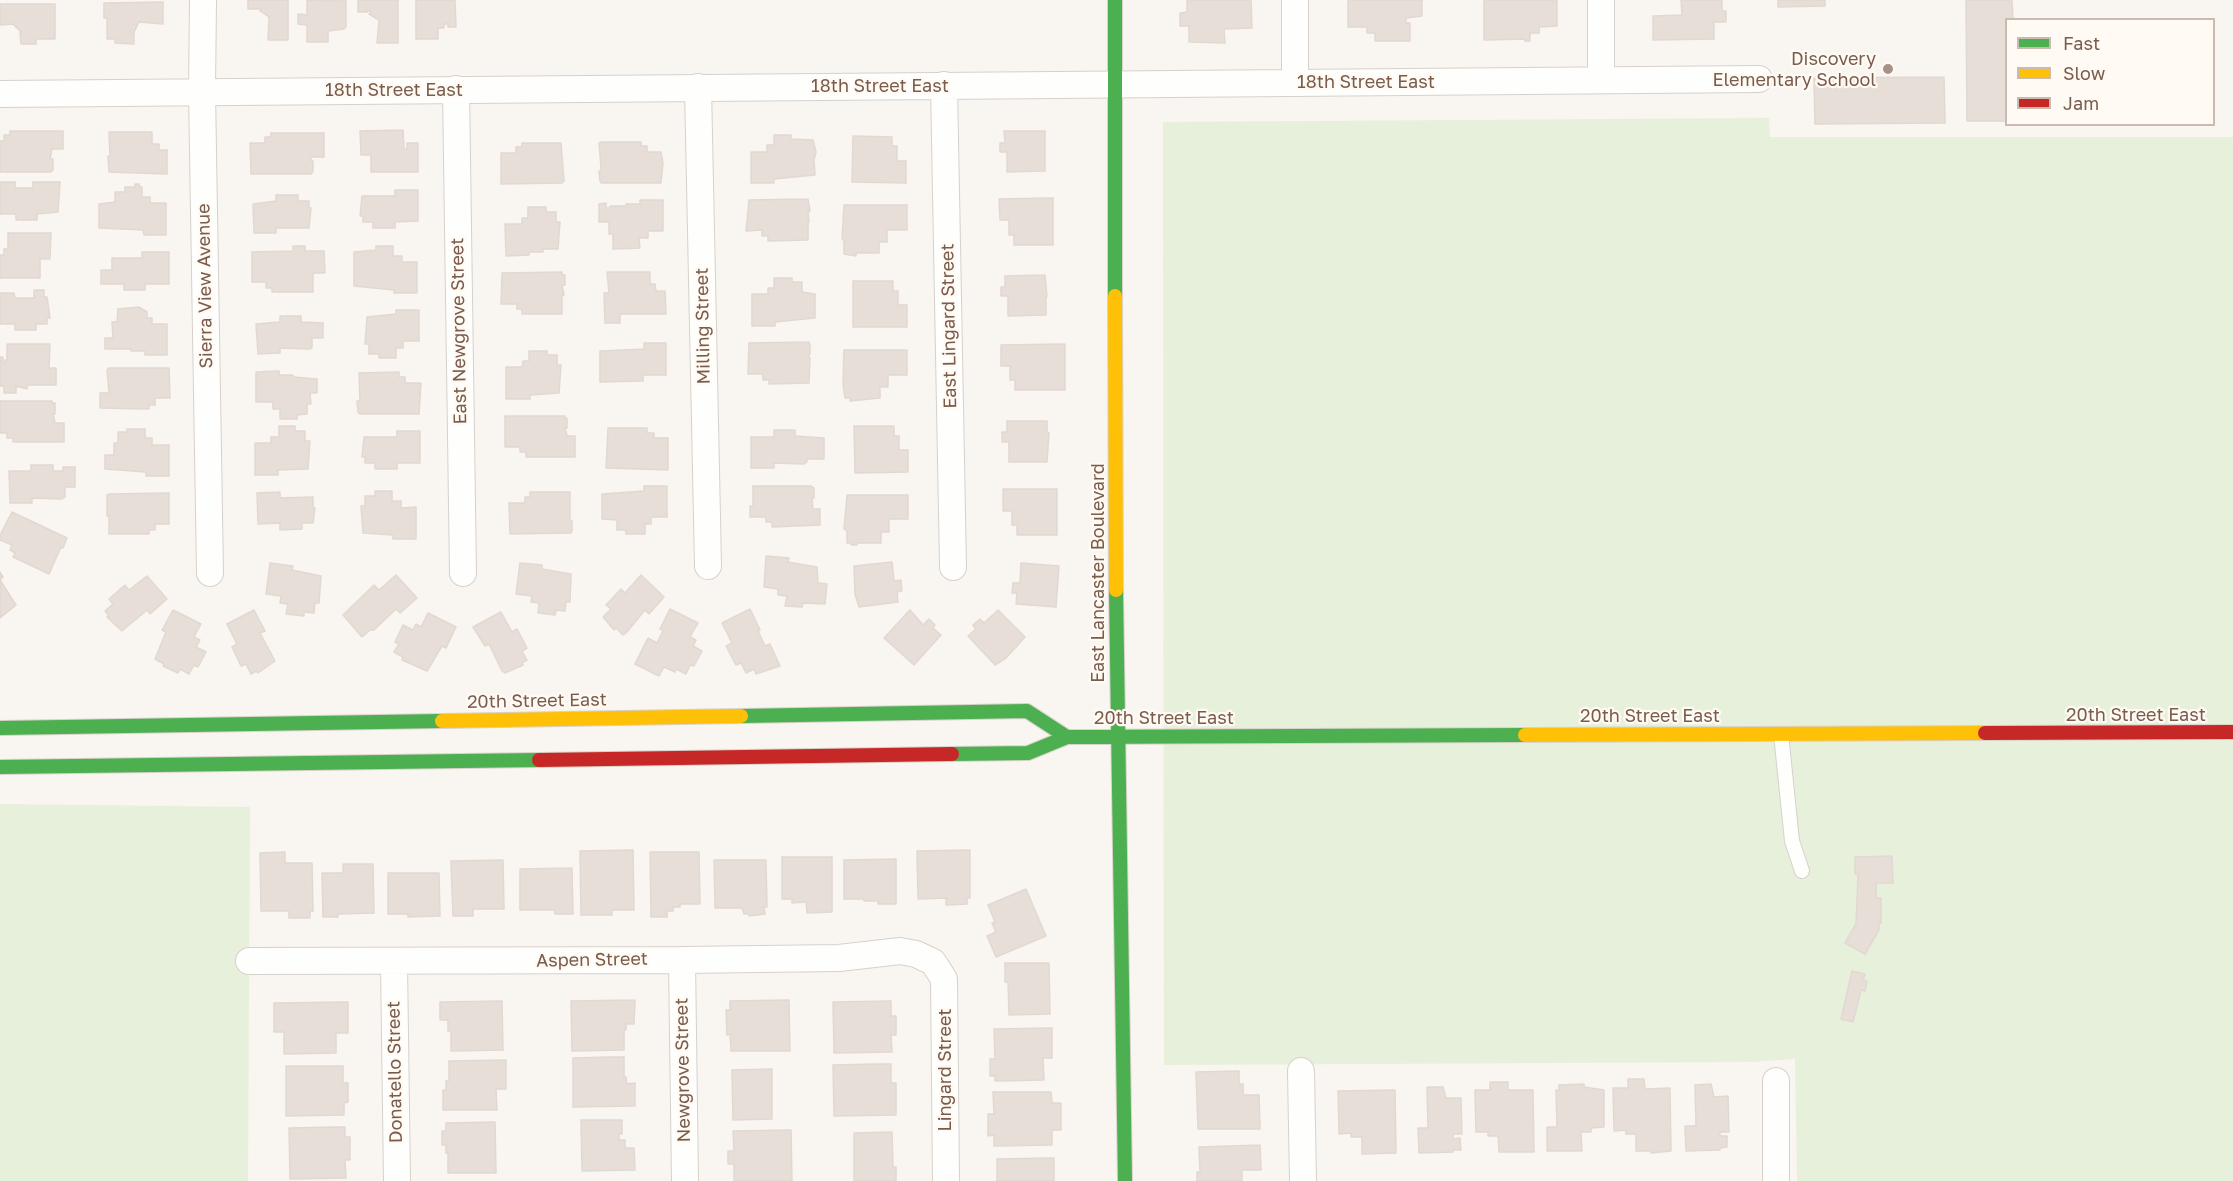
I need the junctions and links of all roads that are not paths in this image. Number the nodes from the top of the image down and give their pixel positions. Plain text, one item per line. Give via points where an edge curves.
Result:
1 (203, 0) edge
2 (1115, 0) edge
3 (1295, 0) edge
4 (1601, 0) edge
5 (1759, 79) dead end
6 (1601, 80) junction
7 (1295, 83) junction
8 (1116, 84) junction
9 (944, 85) junction
10 (698, 87) junction
11 (456, 89) junction
12 (202, 92) junction
13 (0, 94) edge
14 (708, 566) dead end
15 (953, 567) dead end
16 (210, 573) dead end
17 (463, 573) dead end
18 (0, 728) edge
19 (2233, 732) edge
20 (1781, 734) junction
21 (1117, 736) junction
22 (1067, 737) junction
23 (0, 767) edge
24 (1802, 871) dead end
25 (682, 960) junction
26 (249, 961) dead end
27 (394, 962) junction
28 (933, 962) joint
29 (1301, 1071) dead end
30 (1776, 1081) dead end
31 (397, 1181) edge
32 (685, 1181) edge
33 (946, 1181) edge
34 (1125, 1181) edge
35 (1303, 1181) edge
36 (1776, 1181) edge

1 - 12 street, Sierra View Avenue
2 - 8 main road, East Lancaster Boulevard
3 - 7 street
4 - 6 street
5 - 6 street, 18th Street East
6 - 7 street, 18th Street East
7 - 8 street, 18th Street East
8 - 9 street, 18th Street East
8 - 21 main road, East Lancaster Boulevard
9 - 10 street, 18th Street East
9 - 15 street, East Lingard Street
10 - 11 street, 18th Street East
10 - 14 street, Milling Street
11 - 12 street, 18th Street East
11 - 17 street, East Newgrove Street
12 - 13 street, 18th Street East
12 - 16 street, Sierra View Avenue
18 - 22 main road, 20th Street East via 1027,711
19 - 20 main road, 20th Street East
20 - 21 main road, 20th Street East
20 - 24 lane via 1792,841
21 - 22 main road, 20th Street East
21 - 34 main road, East Lancaster Boulevard
22 - 23 main road, 20th Street East via 1029,753
25 - 27 street, Aspen Street
25 - 28 street, Aspen Street via 839,958 900,951
25 - 32 street, Newgrove Street
26 - 27 street, Aspen Street
27 - 31 street, Donatello Street
28 - 33 street, Lingard Street via 944,979 946,1007
29 - 35 street
30 - 36 street

